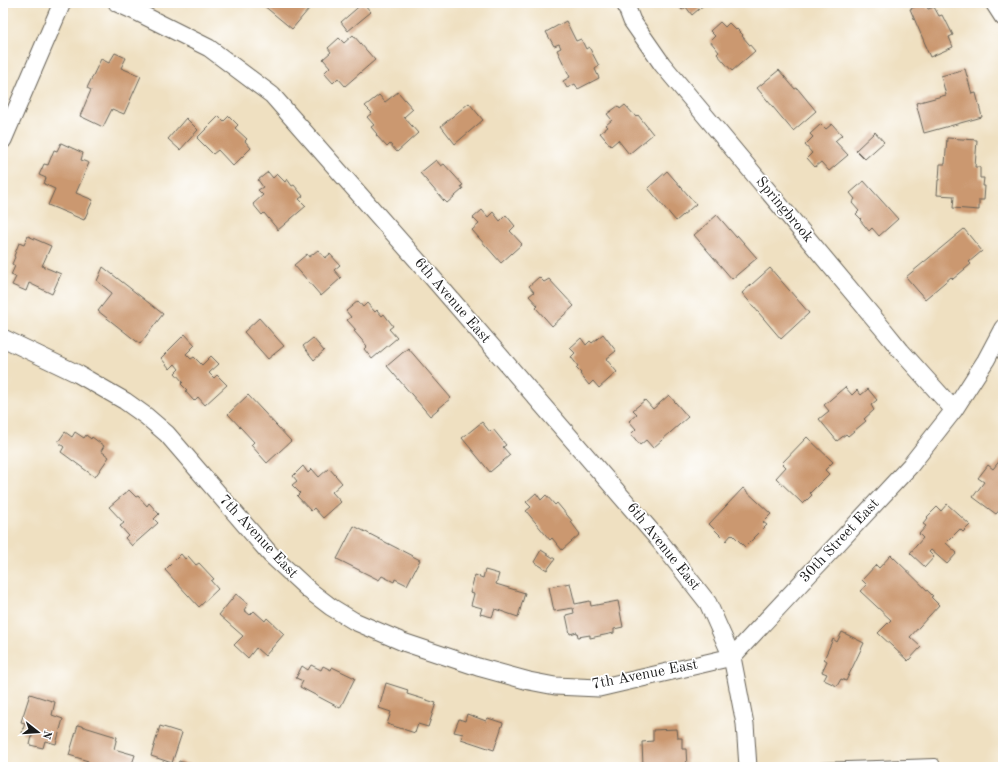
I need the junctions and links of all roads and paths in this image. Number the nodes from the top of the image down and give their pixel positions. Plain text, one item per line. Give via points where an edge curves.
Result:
1 (62, 3) edge
2 (117, 3) edge
3 (625, 3) edge
4 (994, 3) edge
5 (1003, 17) edge
6 (3, 140) edge
7 (1003, 328) edge
8 (3, 338) edge
9 (954, 410) junction
10 (732, 657) junction
11 (748, 767) edge
12 (819, 767) edge
13 (935, 767) edge

1 - 6 street
2 - 10 street, 6th Avenue East via 209,48 272,95 658,540 708,603
3 - 9 street, Springbrook via 632,21 662,64 901,351
4 - 5 street
7 - 9 street, 30th Street East
8 - 10 street, 7th Avenue East via 78,374 146,416 167,434 271,555 310,591 354,620 396,639 478,667 555,686 599,688
9 - 10 street, 30th Street East via 910,466
10 - 11 street via 745,724
12 - 13 lane via 935,763

